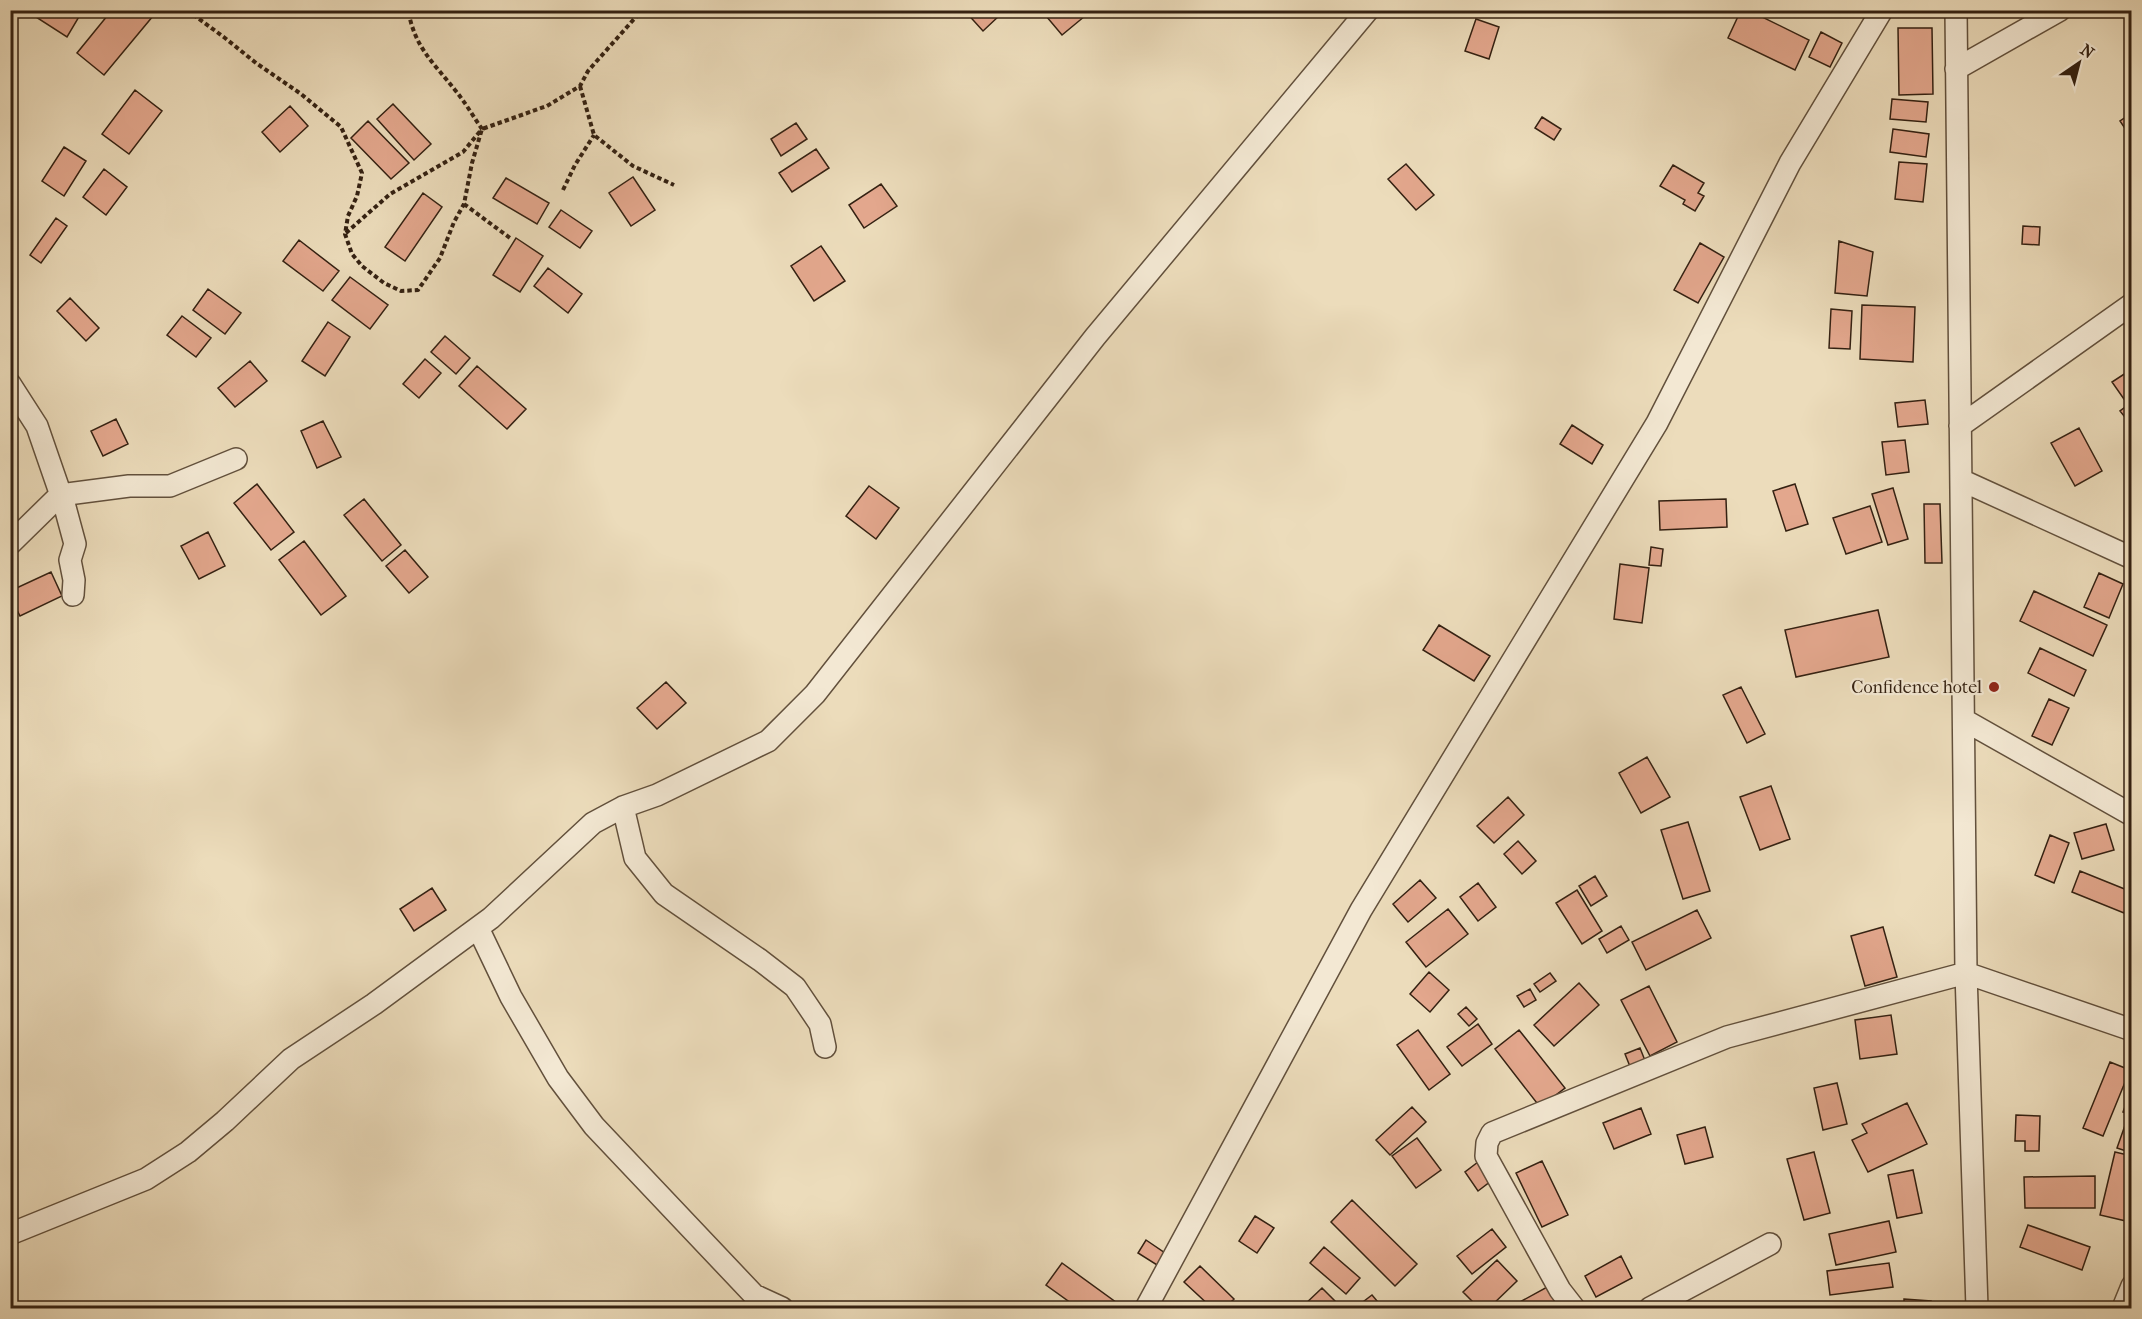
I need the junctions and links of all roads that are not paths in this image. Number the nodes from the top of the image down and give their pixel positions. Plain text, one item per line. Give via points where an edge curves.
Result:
1 (1368, 10) edge
2 (1882, 10) edge
3 (1956, 10) edge
4 (2060, 10) edge
5 (1956, 69) junction
6 (2132, 304) edge
7 (10, 384) edge
8 (1960, 426) junction
9 (236, 459) dead end
10 (1961, 480) junction
11 (60, 495) junction
12 (10, 544) edge
13 (2132, 558) edge
14 (74, 595) dead end
15 (1964, 720) junction
16 (624, 807) junction
17 (2132, 815) edge
18 (478, 928) junction
19 (1966, 973) junction
20 (2132, 1030) edge
21 (825, 1047) dead end
22 (10, 1234) edge
23 (1770, 1244) dead end
24 (2132, 1286) edge
25 (782, 1308) edge
26 (1146, 1308) edge
27 (1574, 1308) edge
28 (1650, 1308) edge
29 (1977, 1308) edge
30 (2122, 1308) edge

1 - 16 street via 1095,337 815,694 768,741
2 - 26 street via 1790,163 1657,423 1361,910
3 - 5 street
4 - 5 street
5 - 8 street
6 - 8 street
7 - 11 street via 37,426
8 - 10 street
9 - 11 street via 170,486 129,486
10 - 13 street
10 - 15 street
11 - 12 street
11 - 14 street via 75,544 70,560
15 - 17 street
15 - 19 street
16 - 18 street via 593,823
16 - 21 street via 635,858 664,894 795,987 820,1024
18 - 22 street via 291,1059 188,1152 146,1179
18 - 25 street via 511,997 558,1078 594,1126 754,1295
19 - 20 street
19 - 27 street via 1727,1037 1492,1133 1486,1156 1560,1290
19 - 29 street
23 - 28 street
24 - 30 street

